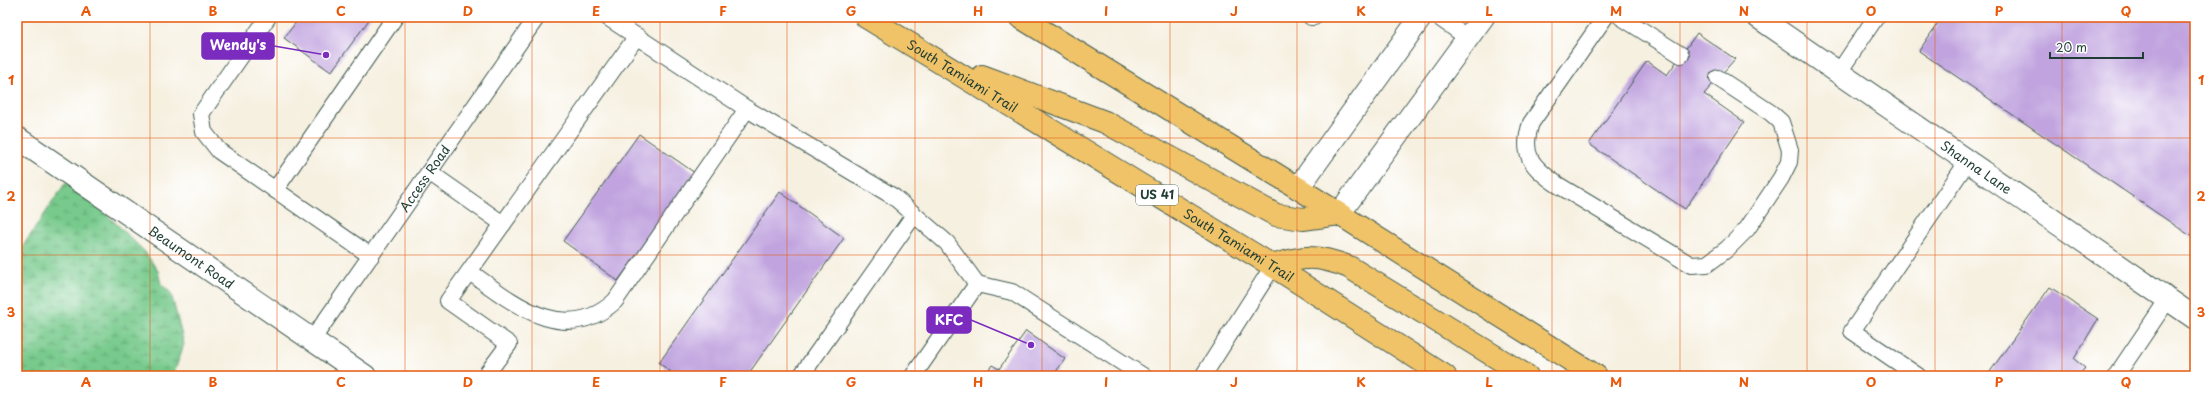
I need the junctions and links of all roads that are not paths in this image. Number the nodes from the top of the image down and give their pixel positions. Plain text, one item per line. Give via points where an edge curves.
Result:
1 (268, 17) edge
2 (396, 17) edge
3 (537, 17) edge
4 (607, 17) edge
5 (866, 17) edge
6 (1020, 17) edge
7 (1421, 17) edge
8 (1438, 17) edge
9 (1483, 17) edge
10 (1605, 17) edge
11 (1621, 17) edge
12 (1758, 17) edge
13 (1876, 17) edge
14 (637, 36) junction
15 (1468, 38) junction
16 (1681, 55) dead end
17 (936, 59) junction
18 (1839, 72) junction
19 (1718, 78) dead end
20 (747, 109) junction
21 (17, 138) edge
22 (1968, 162) junction
23 (430, 172) junction
24 (1298, 188) junction
25 (276, 191) junction
26 (914, 214) junction
27 (1339, 214) junction
28 (504, 224) junction
29 (371, 256) junction
30 (1273, 266) junction
31 (470, 272) junction
32 (977, 284) junction
33 (2168, 299) junction
34 (2195, 318) edge
35 (312, 340) junction
36 (365, 376) edge
37 (485, 376) edge
38 (801, 376) edge
39 (913, 376) edge
40 (1143, 376) edge
41 (1203, 376) edge
42 (1445, 376) edge
43 (1527, 376) edge
44 (1596, 376) edge
45 (1918, 376) edge
46 (2116, 376) edge

1 - 25 lane via 201,114 204,132 219,151
2 - 25 lane
3 - 23 lane, Access Road
4 - 14 lane
5 - 17 main road, South Tamiami Trail / US 41
6 - 24 main road
7 - 24 street
8 - 15 lane
9 - 15 street
10 - 19 lane via 1531,123 1525,139 1529,157 1540,172 1558,185 1691,265 1707,264 1747,229 1789,162 1790,150 1781,122
11 - 16 lane
12 - 18 street, Shanna Lane
13 - 18 lane
14 - 20 lane
14 - 28 lane
15 - 27 street
17 - 27 main road via 1106,122 1276,215 1303,219
17 - 30 main road, South Tamiami Trail / US 41
18 - 22 street, Shanna Lane
20 - 26 lane via 894,197
20 - 31 lane via 615,301 596,315 575,321 537,315 516,306
21 - 35 street, Beaumont Road
22 - 33 street, Shanna Lane
22 - 45 lane via 1852,331
23 - 28 lane
23 - 29 lane, Access Road
24 - 27 main road
25 - 29 lane
26 - 32 lane via 946,243
26 - 38 lane
27 - 44 main road
28 - 31 lane
29 - 35 lane, Access Road
30 - 41 lane
30 - 42 main road, South Tamiami Trail / US 41
30 - 43 main road via 1296,258 1324,258 1349,267
31 - 37 lane via 448,301 509,344
32 - 39 lane
32 - 40 lane via 1012,292
33 - 34 street, Shanna Lane
33 - 46 lane
35 - 36 street, Beaumont Road

